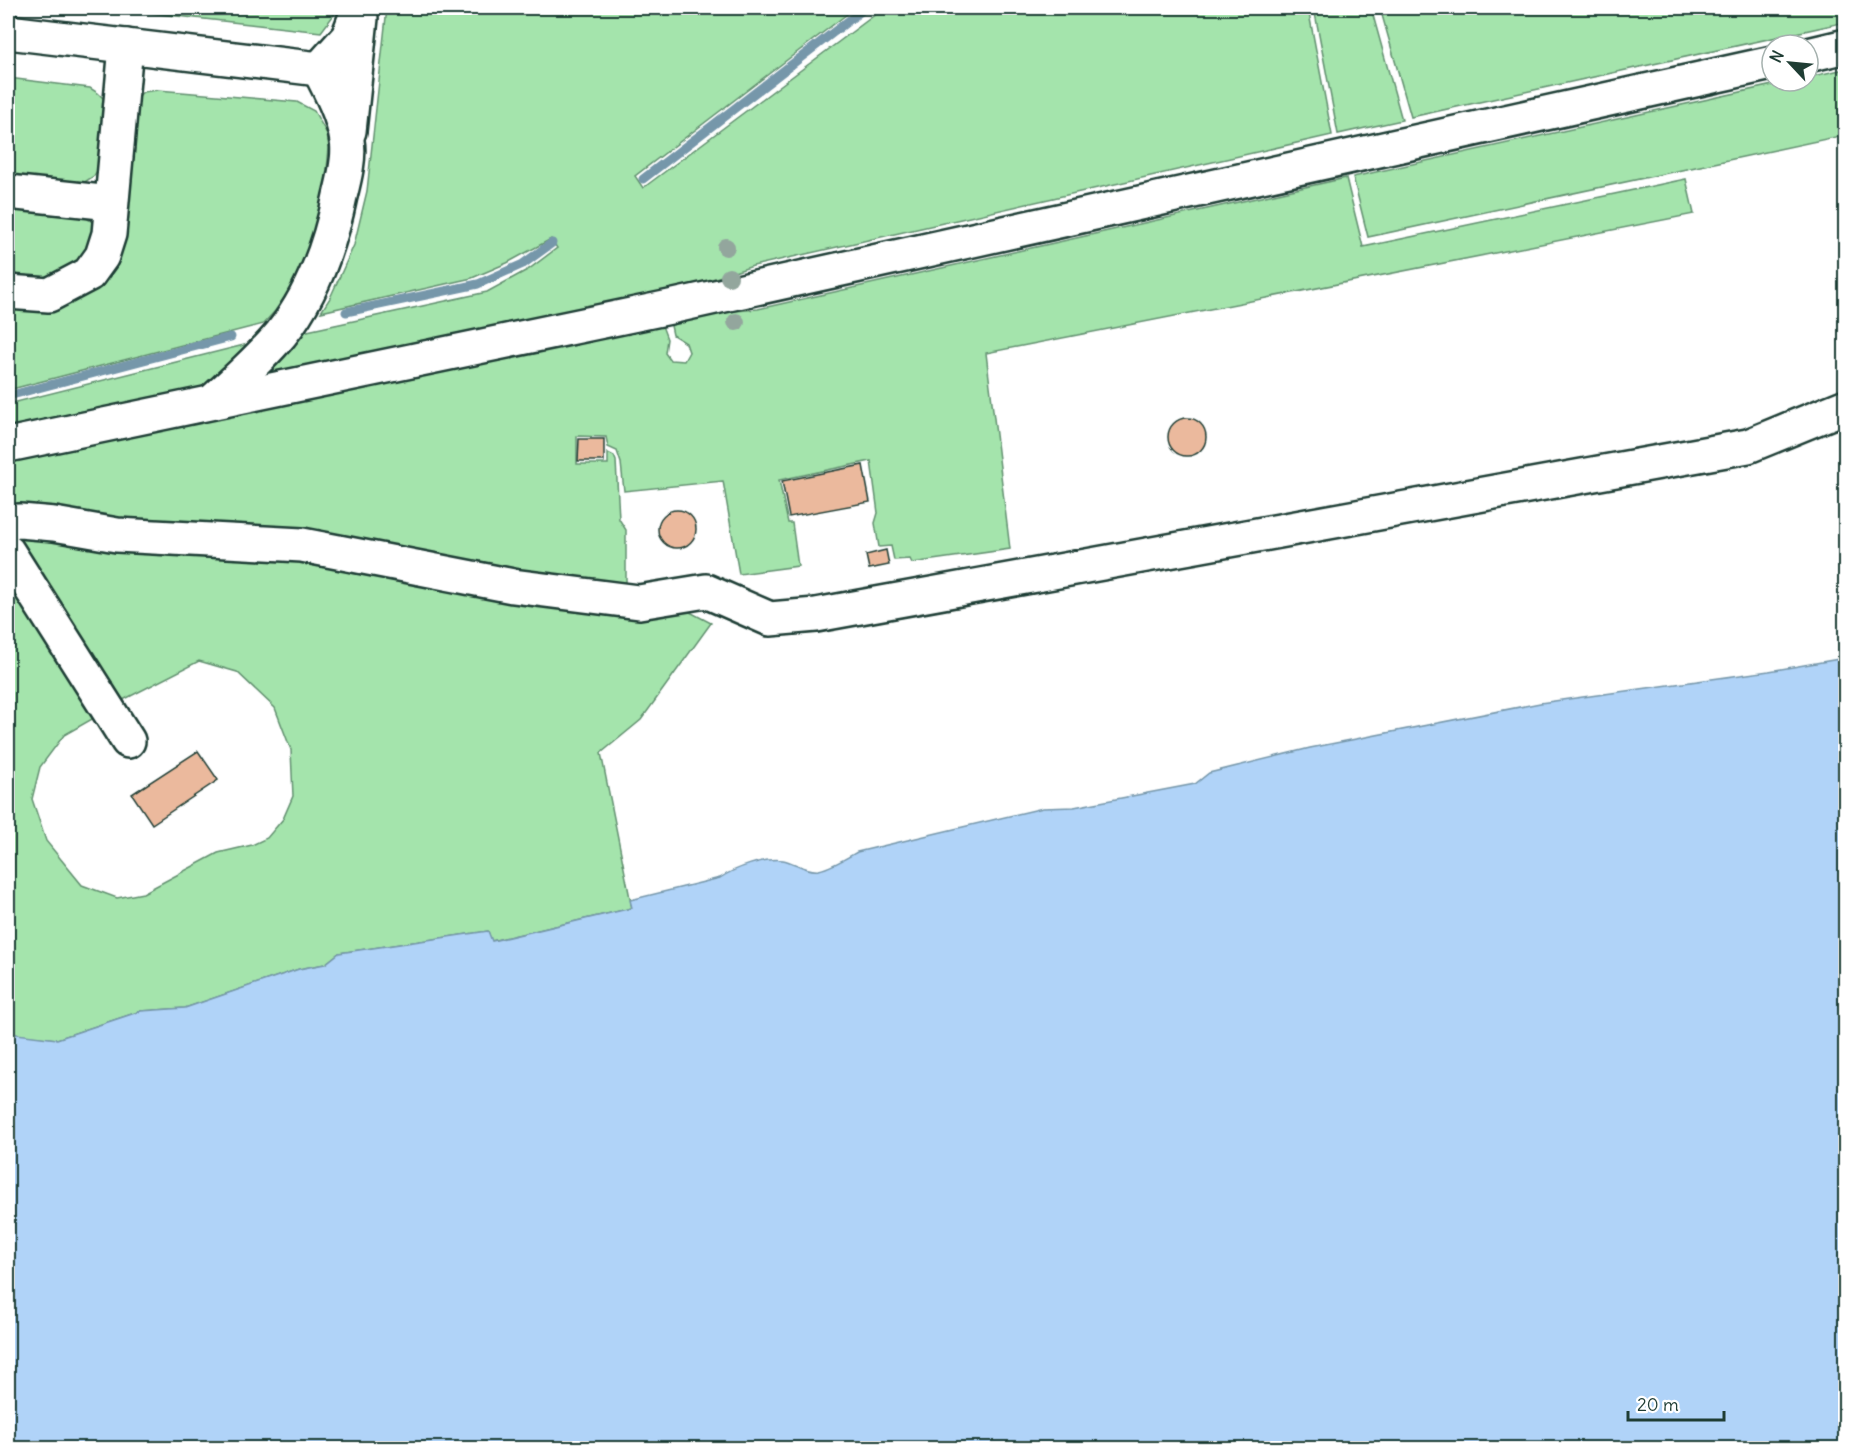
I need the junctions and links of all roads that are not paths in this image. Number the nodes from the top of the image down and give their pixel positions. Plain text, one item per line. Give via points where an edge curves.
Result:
1 (361, 8) edge
2 (8, 32) edge
3 (126, 46) junction
4 (1845, 46) edge
5 (1820, 52) edge
6 (1760, 66) edge
7 (319, 69) junction
8 (348, 143) junction
9 (8, 192) edge
10 (111, 203) junction
11 (8, 292) edge
12 (212, 403) junction
13 (1845, 406) edge
14 (8, 445) edge
15 (8, 522) edge
16 (8, 552) edge
17 (128, 741) dead end

1 - 7 street via 348,37
1 - 8 street
2 - 3 street
3 - 7 street
3 - 10 street
4 - 5 street
6 - 12 street via 670,307
7 - 8 street via 337,104
8 - 12 street via 333,233 316,276 282,332
9 - 10 street
10 - 11 street via 109,234 102,256 89,274 49,295
12 - 14 street
13 - 15 street via 1748,446 816,615 770,619 706,591 639,602 513,586 302,545 117,535 54,524
16 - 17 street

